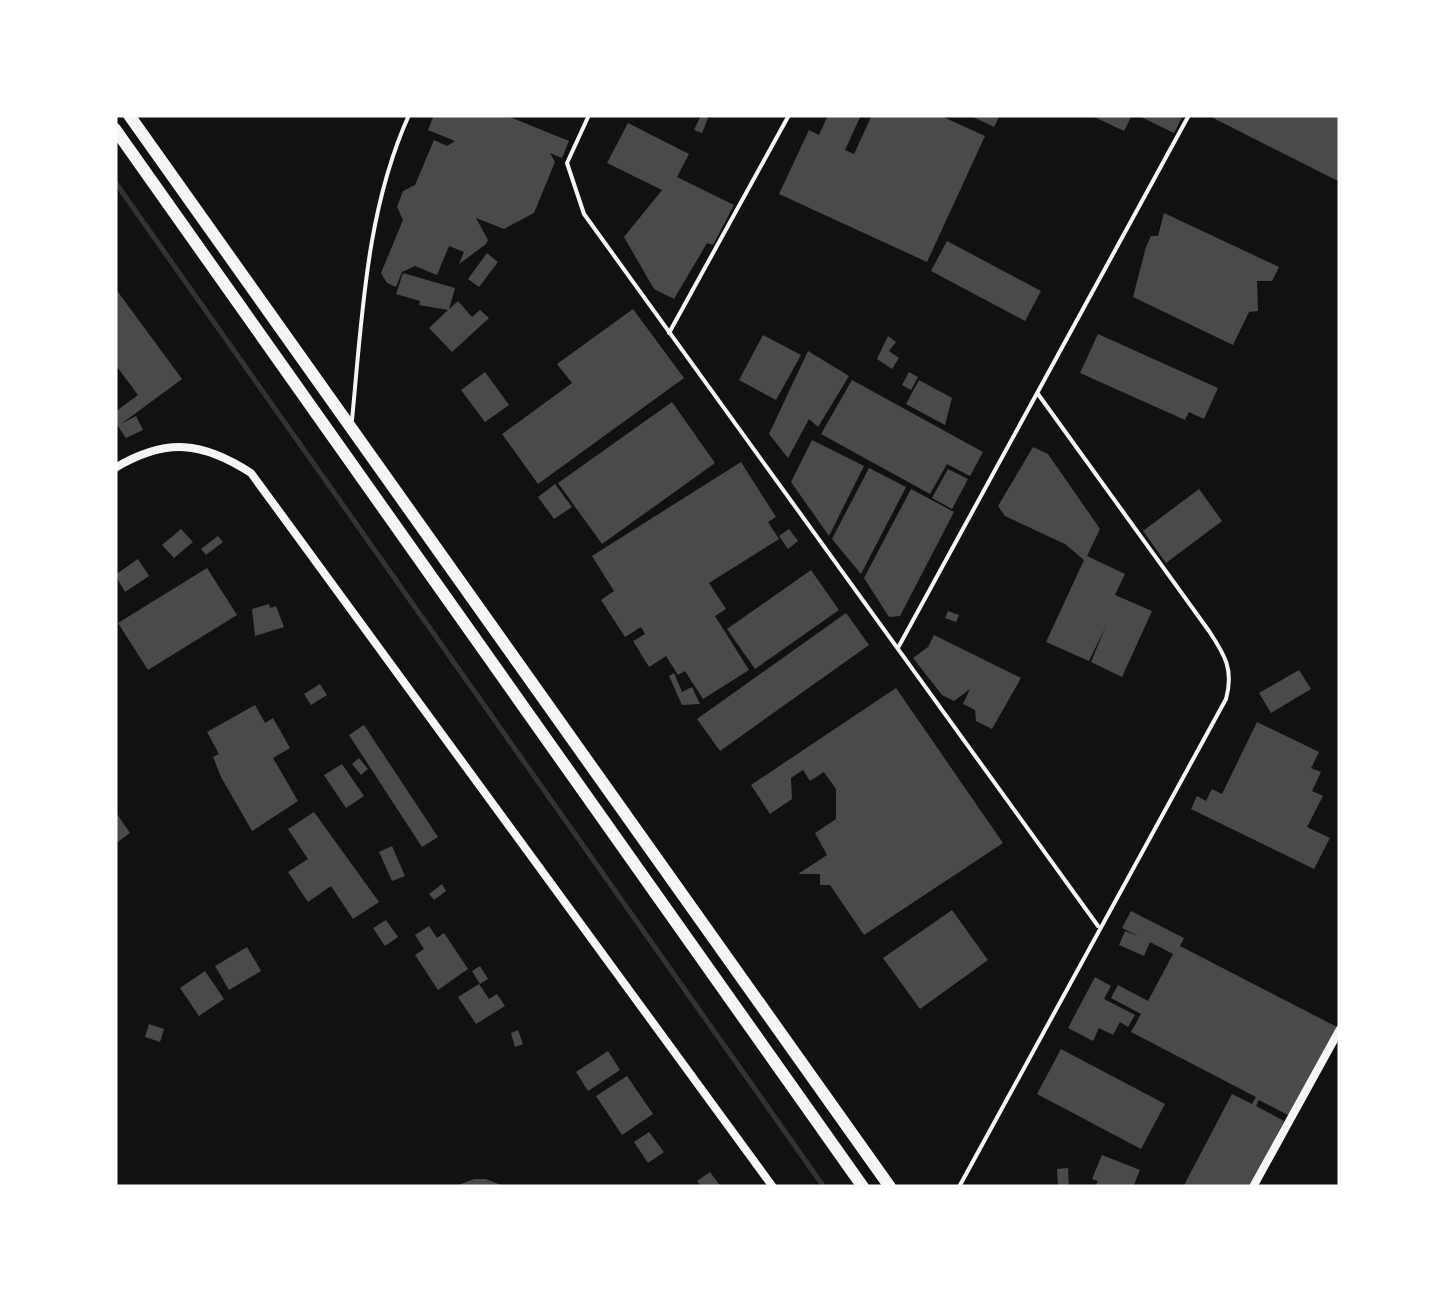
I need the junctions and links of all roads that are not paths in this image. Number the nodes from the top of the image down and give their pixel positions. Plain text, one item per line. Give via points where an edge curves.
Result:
1 (129, 115) edge
2 (409, 115) edge
3 (589, 115) edge
4 (788, 115) edge
5 (1189, 115) edge
6 (115, 128) edge
7 (669, 333) junction
8 (1038, 394) junction
9 (351, 430) junction
10 (115, 468) edge
11 (899, 646) junction
12 (1098, 926) junction
13 (1340, 1029) edge
14 (773, 1187) edge
15 (863, 1187) edge
16 (890, 1187) edge
17 (959, 1187) edge
18 (1253, 1187) edge

1 - 9 main road
2 - 9 lane via 383,183
3 - 7 lane via 567,163 571,182 584,214
4 - 7 lane
5 - 8 lane
6 - 15 main road
7 - 11 lane
8 - 11 lane
8 - 12 lane via 1209,630 1232,679
9 - 16 main road
10 - 14 street via 160,449 188,447 217,451 251,474
11 - 12 lane
12 - 17 lane
13 - 18 street

